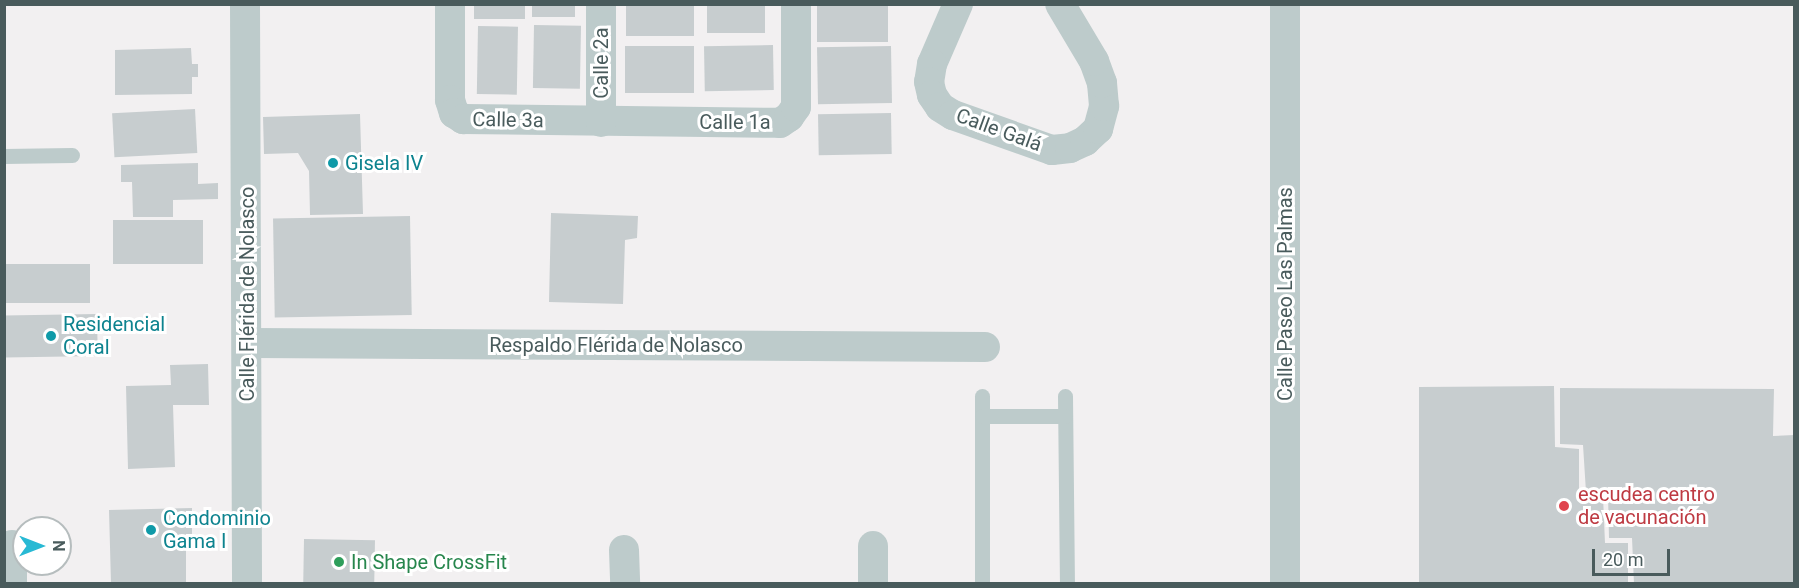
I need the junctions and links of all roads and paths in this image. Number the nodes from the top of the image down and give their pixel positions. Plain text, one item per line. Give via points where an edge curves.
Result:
1 (245, 4) edge
2 (450, 4) edge
3 (602, 4) edge
4 (796, 4) edge
5 (958, 4) edge
6 (1060, 4) edge
7 (1285, 4) edge
8 (601, 122) junction
9 (72, 155) dead end
10 (4, 156) edge
11 (248, 343) junction
12 (985, 347) dead end
13 (982, 396) dead end
14 (1065, 396) dead end
15 (982, 416) junction
16 (1065, 416) junction
17 (873, 546) dead end
18 (624, 550) dead end
19 (246, 584) edge
20 (625, 584) edge
21 (873, 584) edge
22 (982, 584) edge
23 (1067, 584) edge
24 (1285, 584) edge

1 - 11 street, Calle Flérida de Nolasco
2 - 8 street, Calle 3a via 450,100 454,112 463,119
3 - 8 street, Calle 2a
4 - 8 street, Calle 1a via 796,107 780,123
5 - 6 street, Calle Galá via 932,64 932,95 940,107 953,115 1052,150 1085,141 1098,129 1104,106 1102,83 1094,61
7 - 24 street, Calle Paseo Las Palmas
9 - 10 lane
11 - 12 street, Respaldo Flérida de Nolasco
11 - 19 street, Calle Flérida de Nolasco
13 - 15 lane
14 - 16 lane
15 - 16 lane
15 - 22 lane
16 - 23 lane
17 - 21 street
18 - 20 street

